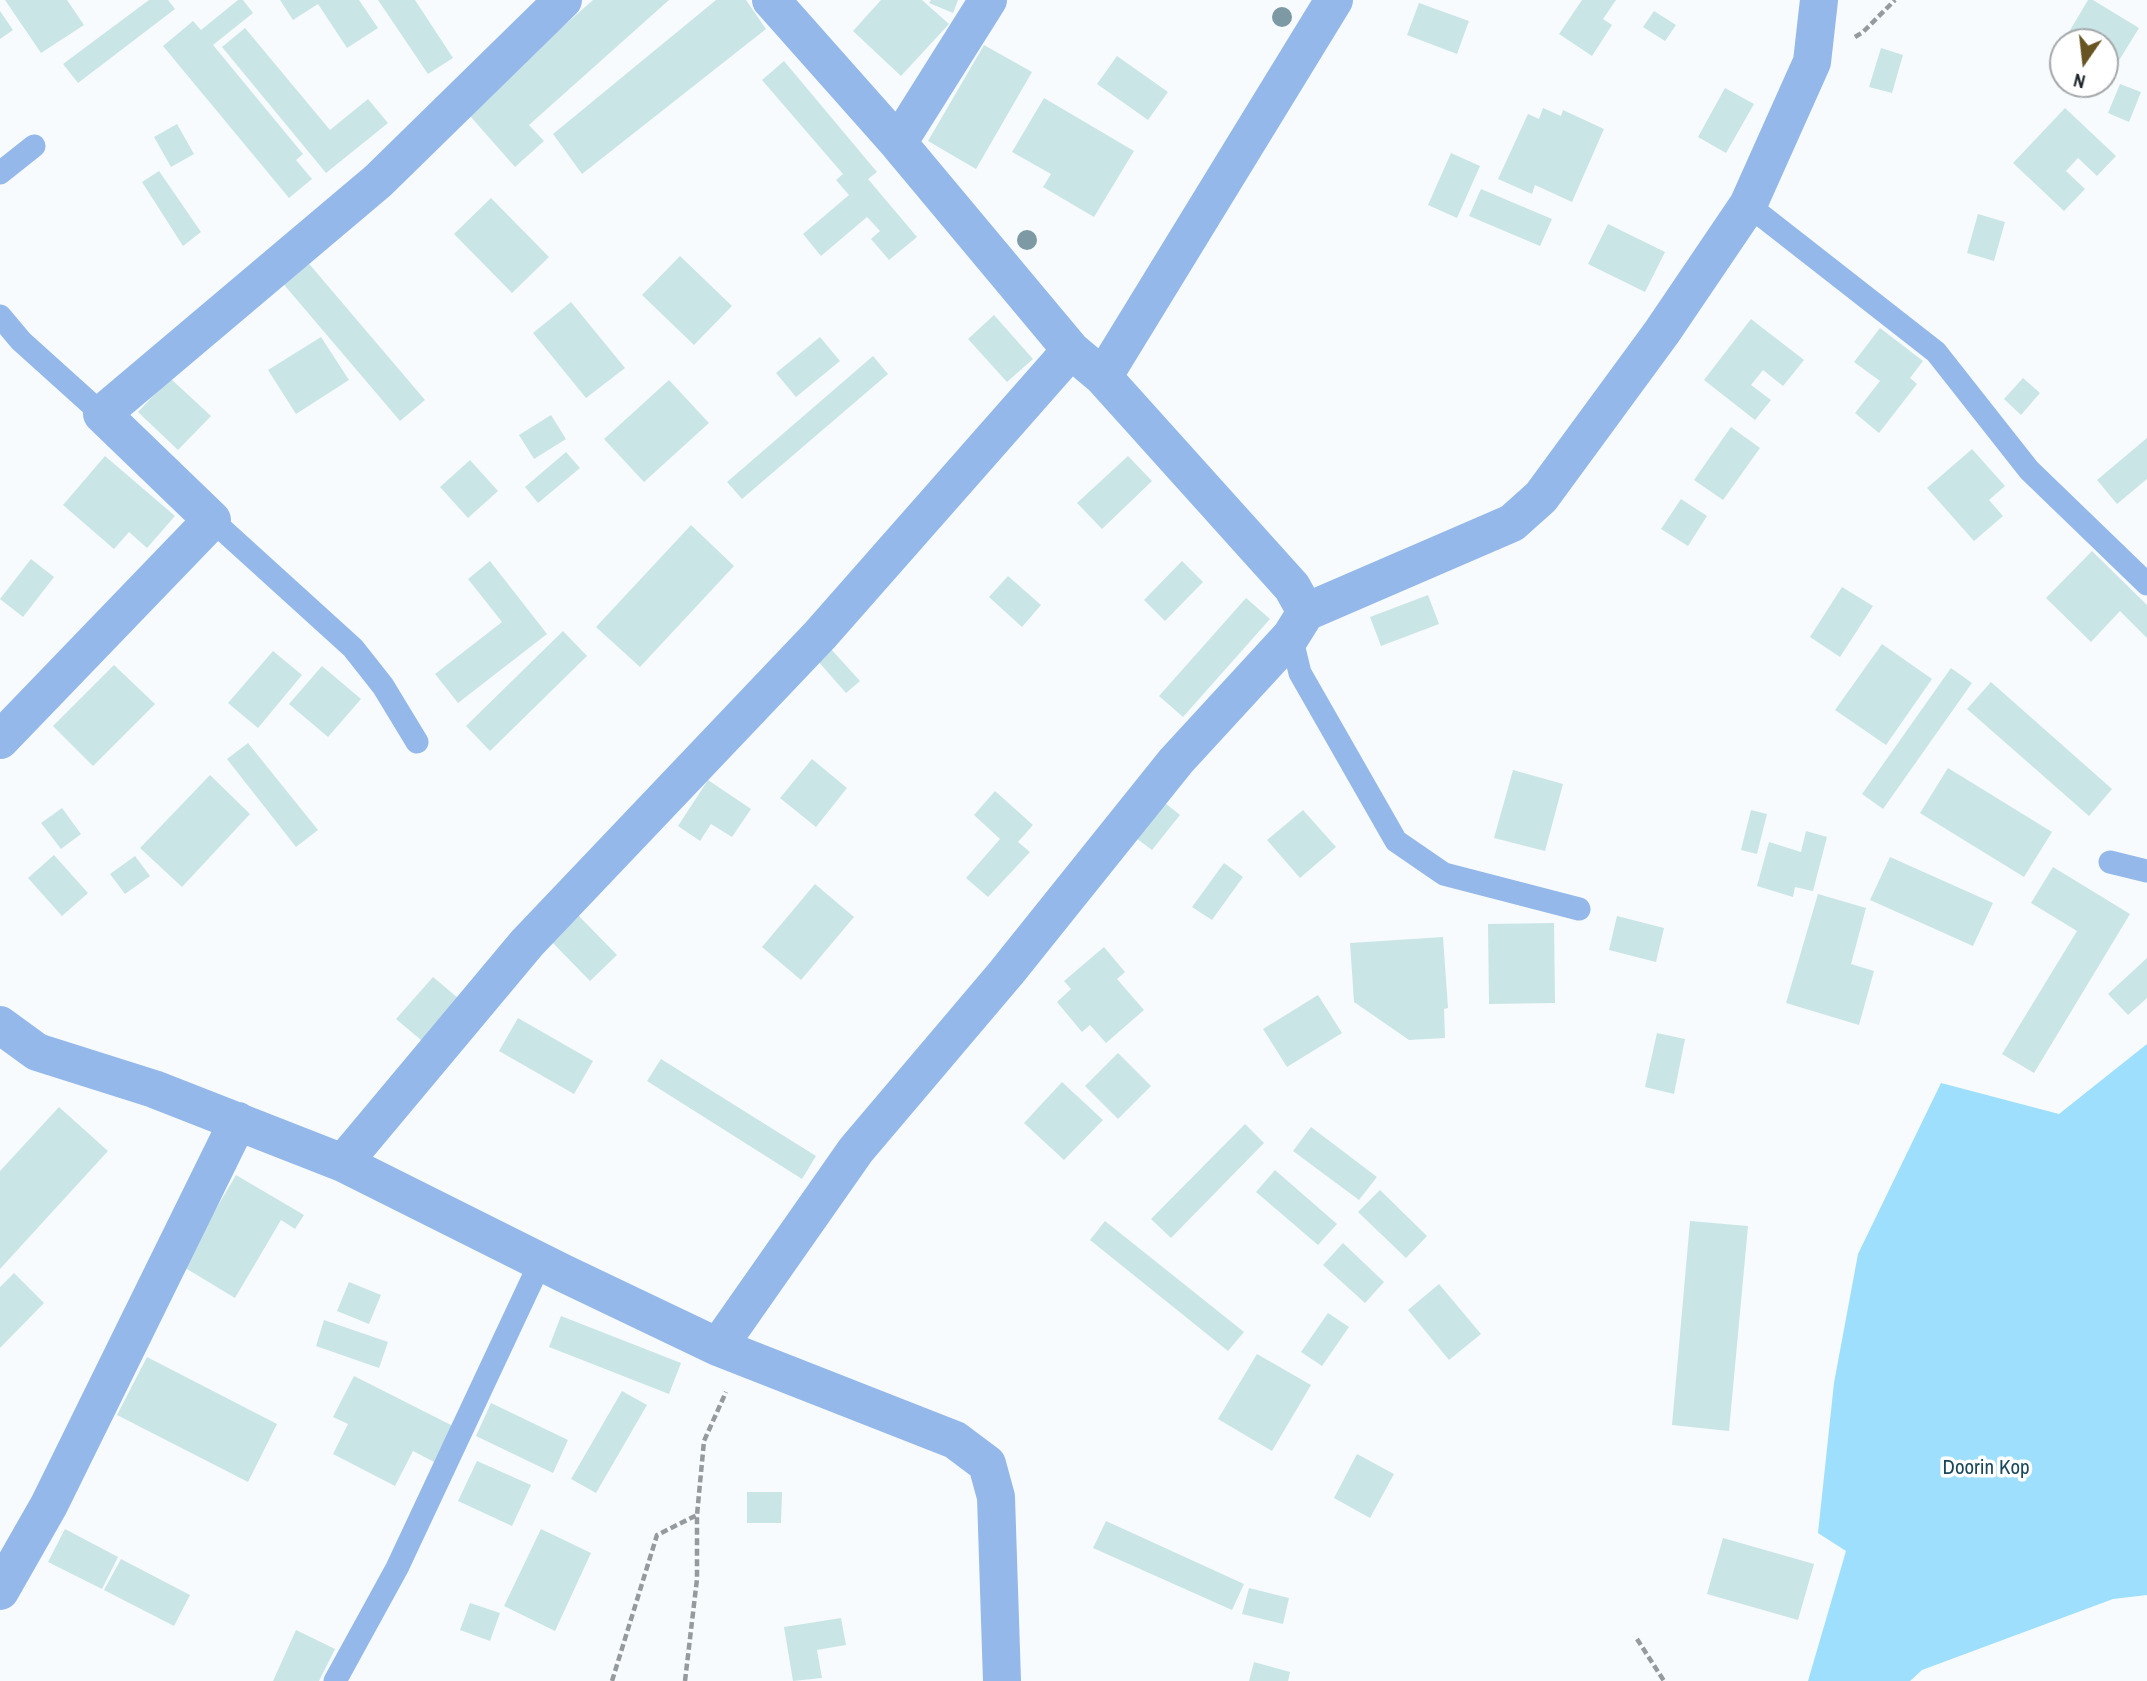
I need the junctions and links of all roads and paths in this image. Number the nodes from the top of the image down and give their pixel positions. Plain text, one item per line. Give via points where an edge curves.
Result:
1 (563, 0) edge
2 (771, 0) edge
3 (988, 0) edge
4 (1334, 0) edge
5 (1819, 0) edge
6 (898, 143) junction
7 (34, 146) dead end
8 (0, 173) edge
9 (1748, 205) junction
10 (0, 316) edge
11 (1071, 350) junction
12 (1103, 377) junction
13 (102, 414) junction
14 (212, 520) junction
15 (2147, 584) edge
16 (1299, 624) junction
17 (0, 740) edge
18 (417, 742) dead end
19 (2110, 862) dead end
20 (2147, 870) edge
21 (1579, 909) dead end
22 (0, 1025) edge
23 (238, 1121) junction
24 (343, 1163) junction
25 (541, 1261) junction
26 (730, 1352) junction
27 (697, 1515) junction
28 (0, 1591) edge
29 (1637, 1639) dead end
30 (335, 1681) edge
31 (612, 1681) edge
32 (685, 1681) edge
33 (1002, 1681) edge
34 (1664, 1681) edge

1 - 13 street via 378,181
2 - 6 street
3 - 6 street
4 - 12 street
5 - 9 street via 1812,62
6 - 11 street
7 - 8 lane
9 - 15 lane via 1936,352 2029,470
9 - 16 street via 1541,497 1513,523
10 - 13 lane
11 - 12 street
11 - 24 street via 820,635 527,943
12 - 16 street via 1292,587
13 - 14 street
14 - 17 street
14 - 18 lane via 352,648 383,686
16 - 21 lane via 1300,674 1396,841 1444,874
16 - 26 street via 1176,761 856,1150
19 - 20 lane
22 - 23 street via 37,1052
23 - 24 street
23 - 28 street via 49,1504
24 - 25 street
25 - 26 street
25 - 30 lane via 397,1568
26 - 27 path via 704,1441
26 - 33 street via 955,1440 987,1464 996,1497
27 - 31 path via 657,1535
27 - 32 path via 697,1579
29 - 34 path

